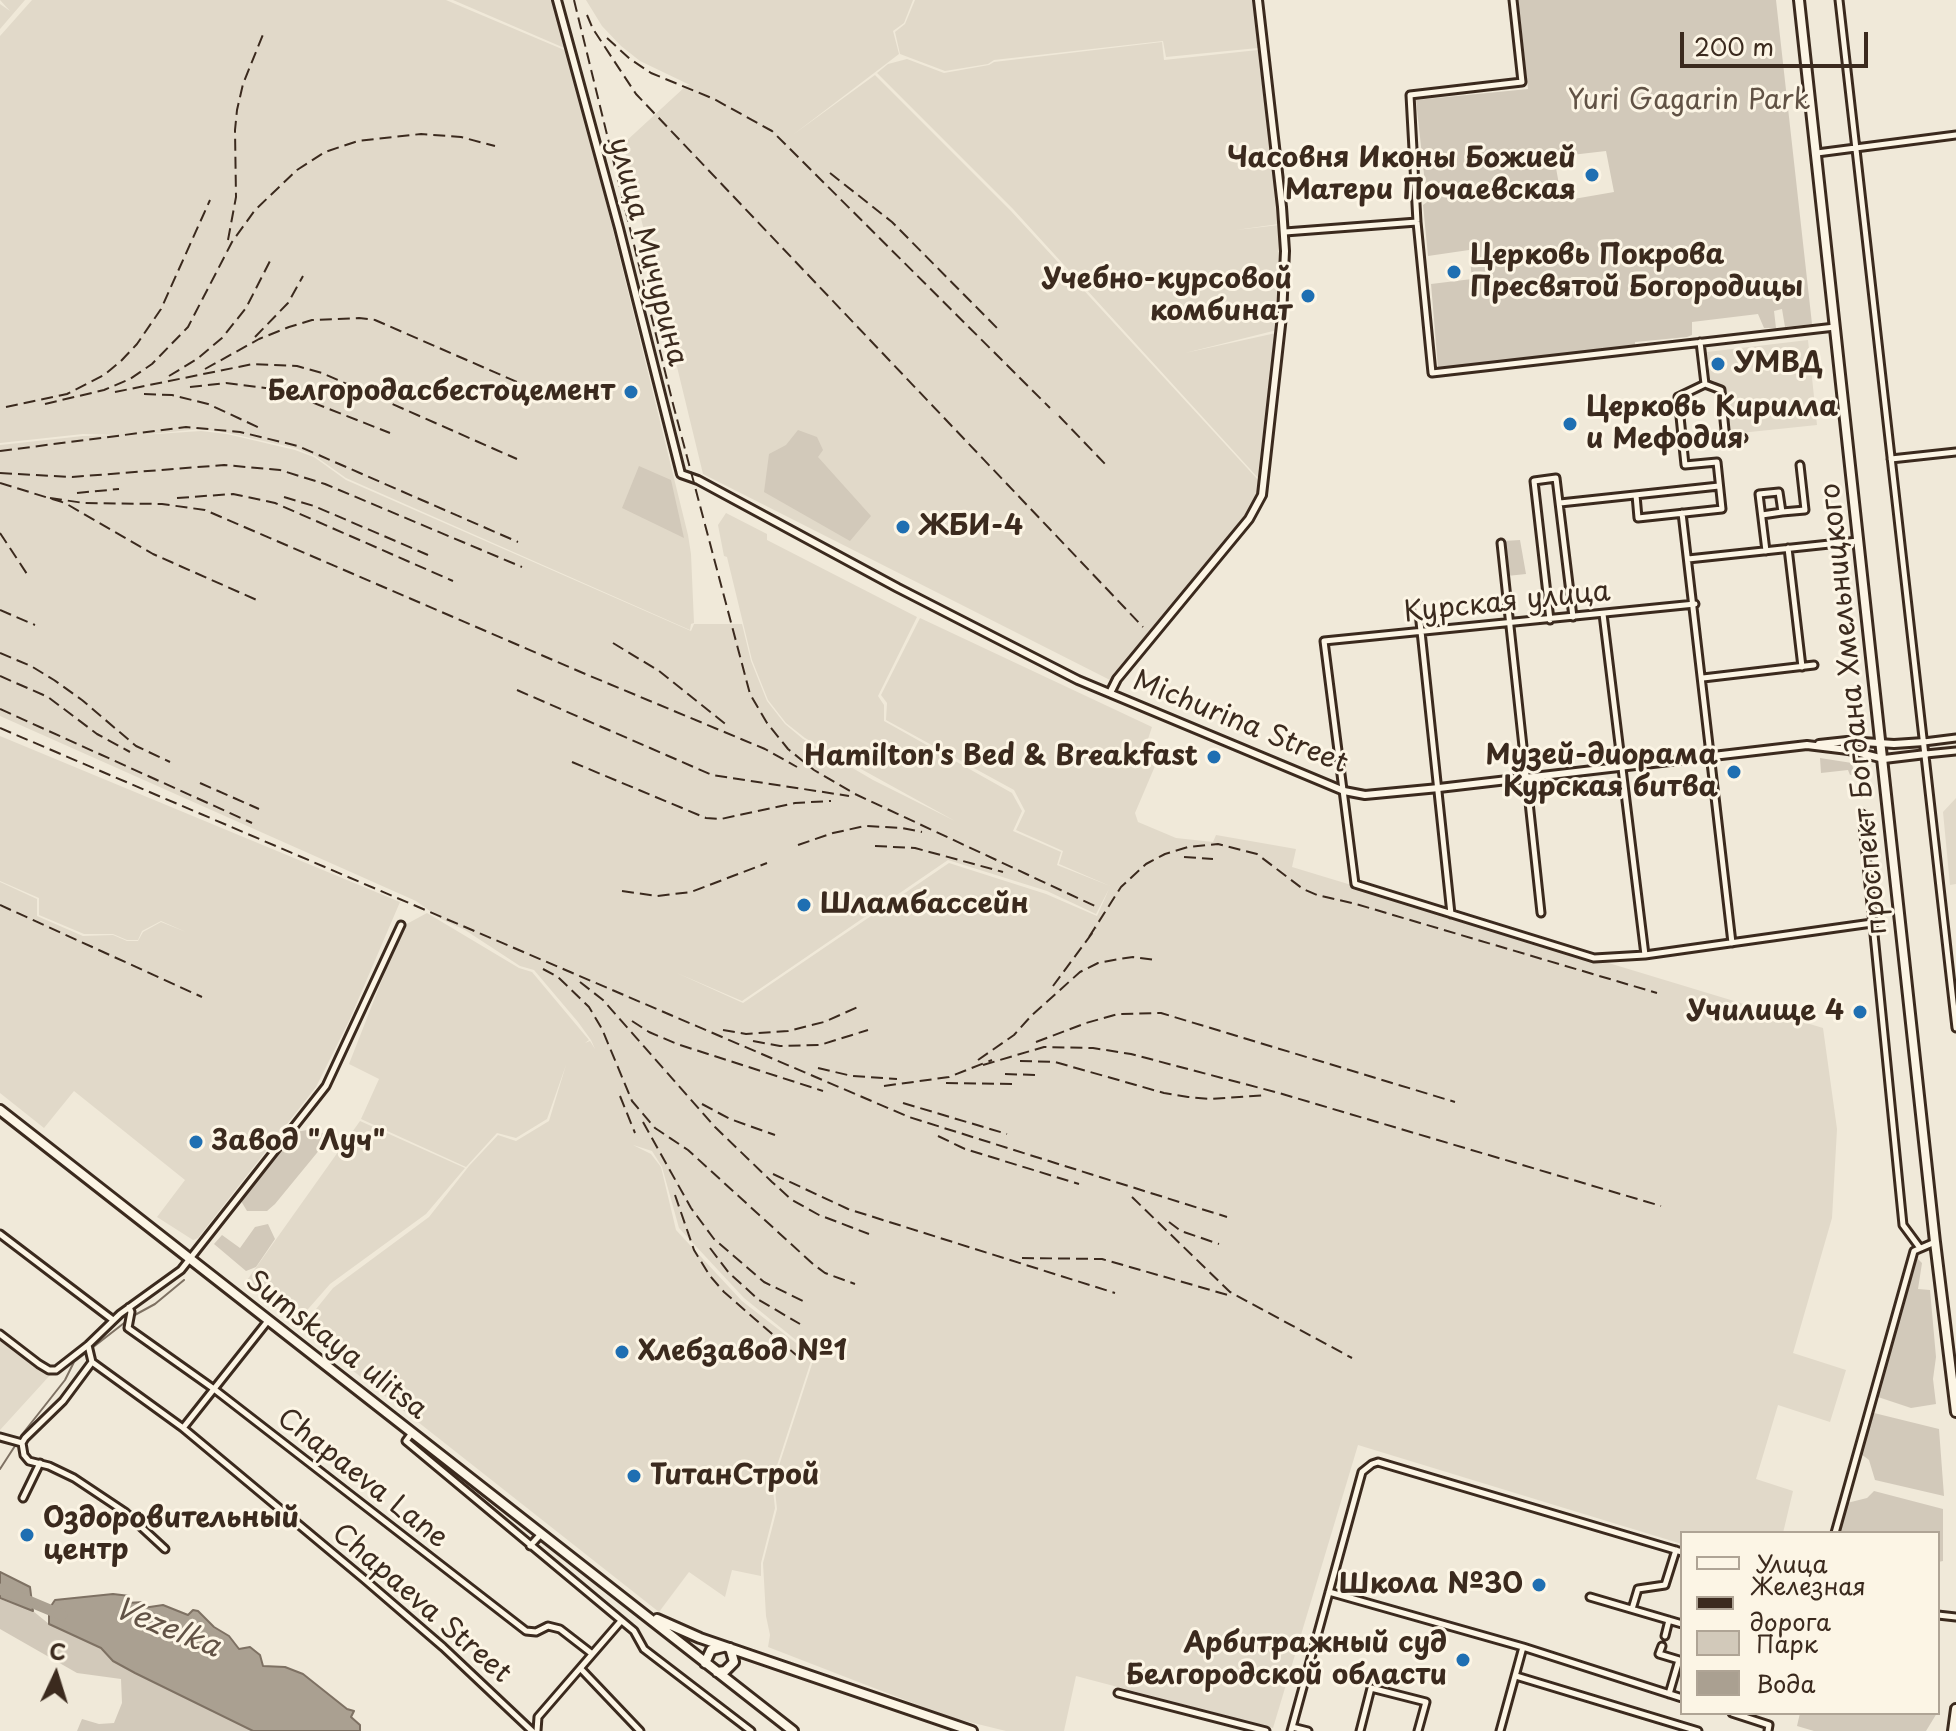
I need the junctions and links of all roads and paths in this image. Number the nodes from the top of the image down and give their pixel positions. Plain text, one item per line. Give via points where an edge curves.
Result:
1 (557, 0) edge
2 (1258, 0) edge
3 (1513, 0) edge
4 (1799, 0) edge
5 (1839, 0) edge
6 (1956, 135) edge
7 (1855, 147) junction
8 (1817, 153) junction
9 (1417, 222) junction
10 (1285, 232) junction
11 (1835, 327) junction
12 (1700, 342) junction
13 (1705, 384) junction
14 (1743, 438) dead end
15 (1956, 452) edge
16 (1891, 459) junction
17 (1800, 465) dead end
18 (1719, 486) junction
19 (1636, 495) junction
20 (1560, 503) junction
21 (1782, 512) junction
22 (1682, 513) junction
23 (1762, 515) junction
24 (1859, 541) junction
25 (1501, 543) dead end
26 (1788, 548) junction
27 (1766, 551) junction
28 (1688, 559) junction
29 (1418, 603) dead end
30 (1695, 604) junction
31 (1603, 614) junction
32 (1573, 617) junction
33 (1550, 620) junction
34 (1509, 624) junction
35 (1422, 632) junction
36 (1814, 665) dead end
37 (1802, 667) junction
38 (1703, 678) junction
39 (1110, 693) junction
40 (1956, 738) edge
41 (1882, 741) junction
42 (1924, 742) junction
43 (1807, 745) junction
44 (1956, 751) edge
45 (1926, 754) junction
46 (1713, 758) junction
47 (1884, 759) junction
48 (1621, 768) junction
49 (1527, 778) junction
50 (1439, 788) junction
51 (1344, 791) junction
52 (1862, 814) dead end
53 (1541, 913) dead end
54 (1451, 914) junction
55 (1872, 923) junction
56 (401, 925) dead end
57 (1732, 943) junction
58 (1645, 955) junction
59 (1956, 1028) edge
60 (0, 1110) edge
61 (0, 1234) edge
62 (1935, 1242) junction
63 (1920, 1248) junction
64 (190, 1260) junction
65 (129, 1307) junction
66 (113, 1320) junction
67 (267, 1322) junction
68 (0, 1334) edge
69 (88, 1345) junction
70 (92, 1362) junction
71 (214, 1389) junction
72 (1956, 1412) edge
73 (183, 1428) junction
74 (412, 1433) junction
75 (0, 1437) edge
76 (22, 1443) junction
77 (40, 1463) junction
78 (23, 1498) dead end
79 (1836, 1531) edge
80 (541, 1534) junction
81 (530, 1546) junction
82 (165, 1549) dead end
83 (1679, 1551) edge
84 (1329, 1592) junction
85 (1590, 1597) dead end
86 (1632, 1609) junction
87 (647, 1614) junction
88 (1669, 1620) junction
89 (621, 1621) junction
90 (1680, 1623) edge
91 (1665, 1636) dead end
92 (1662, 1646) dead end
93 (1523, 1647) junction
94 (729, 1648) junction
95 (591, 1653) junction
96 (705, 1663) junction
97 (581, 1669) junction
98 (717, 1672) junction
99 (1516, 1676) junction
100 (1118, 1693) dead end
101 (1669, 1694) junction
102 (1680, 1697) edge
103 (1956, 1709) edge
104 (1737, 1715) edge
105 (519, 1717) junction
106 (538, 1717) junction
107 (1769, 1728) edge
108 (1292, 1729) edge
109 (534, 1731) edge
110 (640, 1731) edge
111 (751, 1731) edge
112 (793, 1731) edge
113 (972, 1731) edge
114 (1266, 1731) edge
115 (1308, 1731) edge
116 (1360, 1731) edge
117 (1418, 1731) edge
118 (1500, 1731) edge
119 (1698, 1731) edge
120 (1953, 1731) edge

1 - 39 street, Michurina Street via 681,474 987,635
2 - 10 street
3 - 9 street via 1522,82 1410,95
4 - 8 main road, проспект Богдана Хмельницкого
5 - 7 street
6 - 7 street
7 - 8 street
7 - 16 street
8 - 11 main road, проспект Богдана Хмельницкого
9 - 10 street
9 - 12 street via 1432,373
10 - 39 street via 1282,316 1262,495 1249,519
11 - 12 street
11 - 24 main road, проспект Богдана Хмельницкого
12 - 13 street
13 - 14 street via 1721,390 1726,440
13 - 18 street via 1678,397 1685,465 1717,462
15 - 16 street
16 - 42 street
17 - 21 street via 1805,510
18 - 19 street
18 - 22 street via 1722,509
19 - 20 street
19 - 22 street via 1638,518
20 - 32 street
20 - 33 street via 1556,478 1534,481
21 - 23 street
21 - 23 street via 1779,492 1759,494
22 - 28 street
23 - 27 street
24 - 26 street
24 - 41 main road, проспект Богдана Хмельницкого
25 - 34 street
26 - 27 street
26 - 37 street
27 - 28 street
28 - 30 street
29 - 35 street
30 - 31 street, Курская улица
30 - 38 street
31 - 32 street, Курская улица
31 - 48 street
32 - 33 street, Курская улица
33 - 34 street, Курская улица
34 - 35 street, Курская улица
34 - 49 street
35 - 50 street
35 - 51 street, Курская улица via 1324,641
36 - 37 street
37 - 38 street
38 - 46 street
39 - 51 street, Michurina Street
40 - 42 street
41 - 42 street
41 - 43 street
41 - 47 main road, проспект Богдана Хмельницкого
42 - 45 street
43 - 46 street, Michurina Street
43 - 47 street, Michurina Street
44 - 45 street
45 - 47 street
45 - 59 street
46 - 48 street, Michurina Street
46 - 57 street
47 - 62 main road, проспект Богдана Хмельницкого
48 - 49 street, Michurina Street
48 - 58 street
49 - 50 street, Michurina Street
49 - 53 street
50 - 51 street, Michurina Street via 1365,795
50 - 54 street
51 - 54 street via 1355,884
52 - 55 street
54 - 58 street via 1594,958
55 - 57 street
55 - 63 street via 1903,1225
56 - 64 street via 326,1086
57 - 58 street
60 - 64 main road, Sumskaya ulitsa
61 - 66 street
62 - 63 street
62 - 72 main road, проспект Богдана Хмельницкого
63 - 79 street via 1914,1251 1904,1281
64 - 65 street
64 - 67 main road, Sumskaya ulitsa
65 - 66 street
65 - 71 street, Chapaeva Lane via 128,1328
66 - 69 street
67 - 71 street
67 - 74 main road, Sumskaya ulitsa
68 - 69 street via 49,1370
69 - 70 street
70 - 73 street, Chapaeva Street
70 - 76 street
71 - 73 street
71 - 95 street, Chapaeva Lane via 526,1631 560,1629
73 - 105 street, Chapaeva Street
74 - 80 main road, Sumskaya ulitsa
74 - 81 street via 406,1441
75 - 76 street
76 - 77 street via 29,1461
77 - 78 street
77 - 82 street via 125,1512
80 - 81 street
80 - 87 main road, Sumskaya ulitsa
81 - 89 street
83 - 84 street via 1378,1462 1362,1472
83 - 86 street via 1665,1585 1638,1589
84 - 93 street
84 - 108 street
85 - 86 street
86 - 88 street
87 - 94 main road
87 - 96 main road
88 - 90 street
88 - 91 street
89 - 95 street
89 - 111 street via 644,1649
92 - 101 street via 1659,1654 1679,1660
93 - 99 street
93 - 101 street
94 - 96 main road via 711,1650
94 - 98 main road via 734,1662
94 - 113 main road
95 - 97 street
96 - 98 main road
97 - 106 street
97 - 110 street
98 - 112 main road
99 - 118 street
99 - 119 street
100 - 114 street
101 - 102 street
103 - 120 main road
104 - 107 street
105 - 106 street
105 - 109 street, Chapaeva Street
106 - 109 street
108 - 115 street
116 - 117 street via 1371,1688 1426,1702

